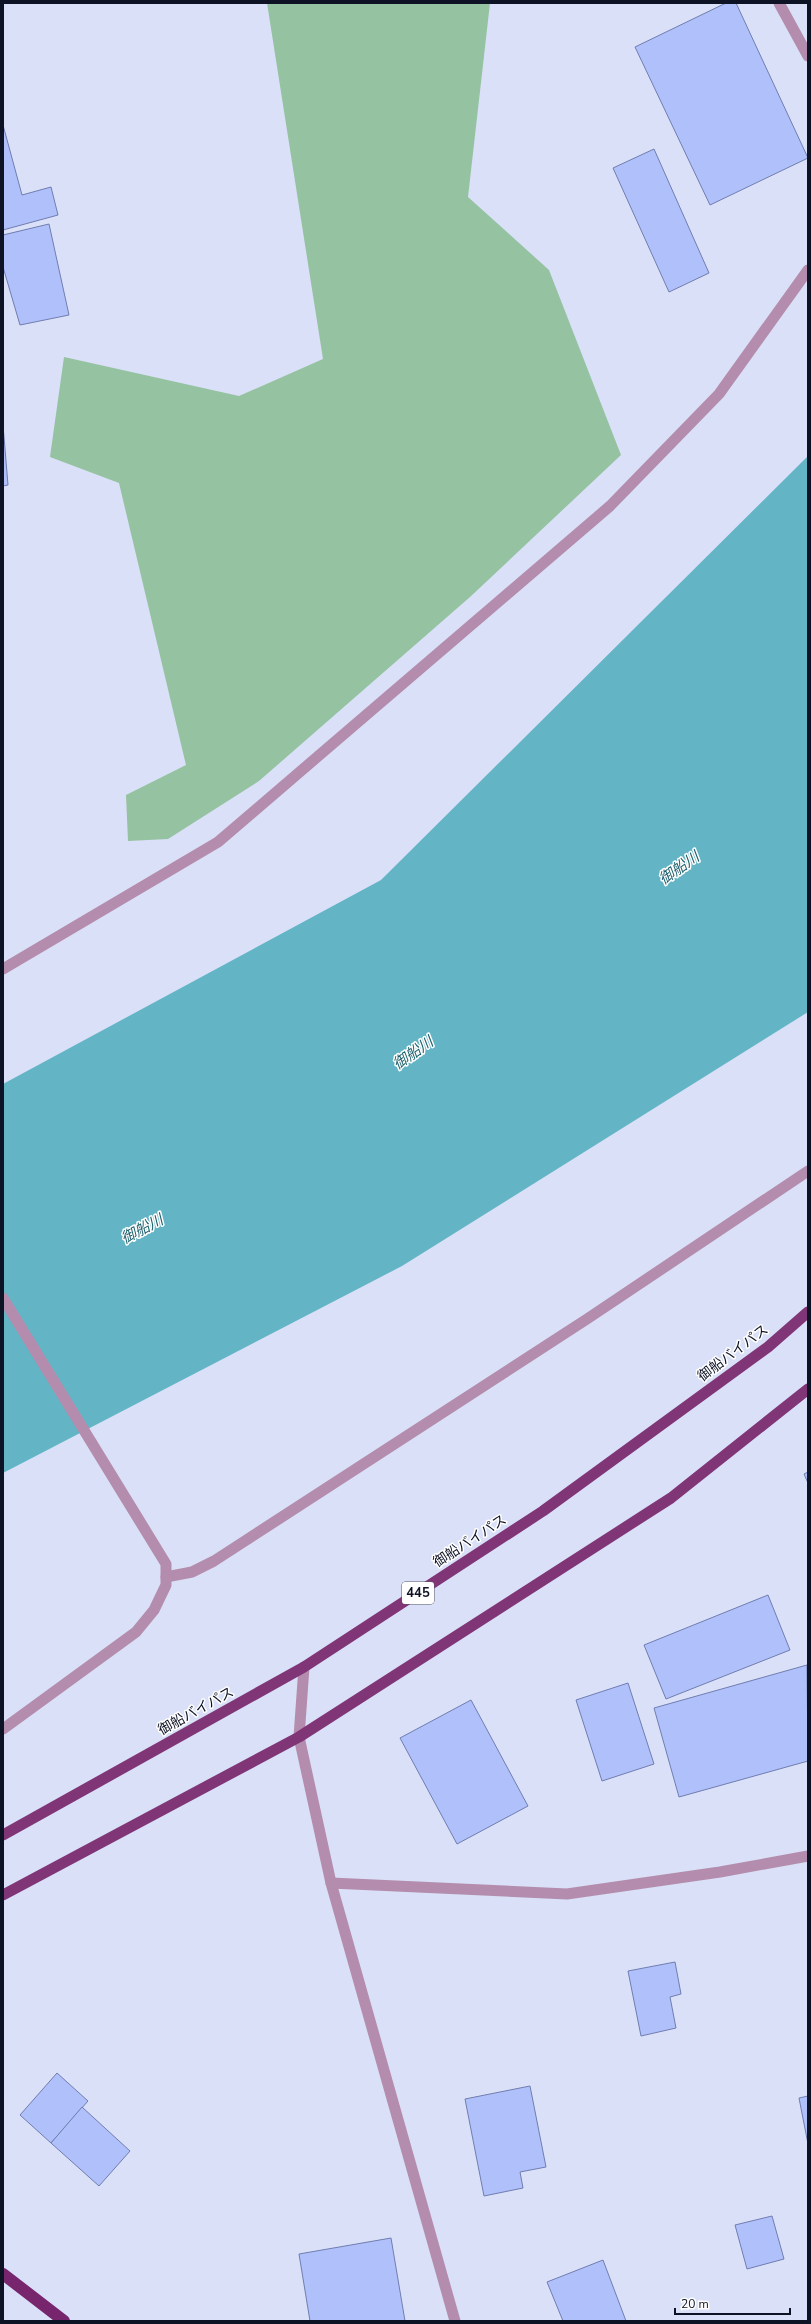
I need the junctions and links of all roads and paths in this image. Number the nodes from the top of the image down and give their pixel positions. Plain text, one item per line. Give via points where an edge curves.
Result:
1 (779, 3) edge
2 (808, 56) edge
3 (808, 270) edge
4 (3, 969) edge
5 (808, 1170) edge
6 (3, 1298) edge
7 (808, 1312) edge
8 (808, 1389) edge
9 (166, 1577) junction
10 (304, 1667) junction
11 (3, 1729) edge
12 (299, 1737) junction
13 (3, 1835) edge
14 (808, 1856) edge
15 (331, 1883) junction
16 (3, 1895) edge
17 (3, 2274) edge
18 (64, 2321) edge
19 (455, 2321) edge

1 - 2 street
3 - 4 street via 719,394 604,511 218,842
5 - 9 street via 580,1323 214,1561 192,1572
6 - 9 street via 156,1544 166,1564
7 - 10 highway, 御船バイパス / 445 via 768,1347 543,1512
8 - 12 highway via 671,1498
9 - 11 street via 166,1585 154,1610 136,1632
10 - 12 street
10 - 13 highway, 御船バイパス / 445
12 - 15 street
12 - 16 highway
14 - 15 street via 720,1872 567,1894
15 - 19 street
17 - 18 highway

